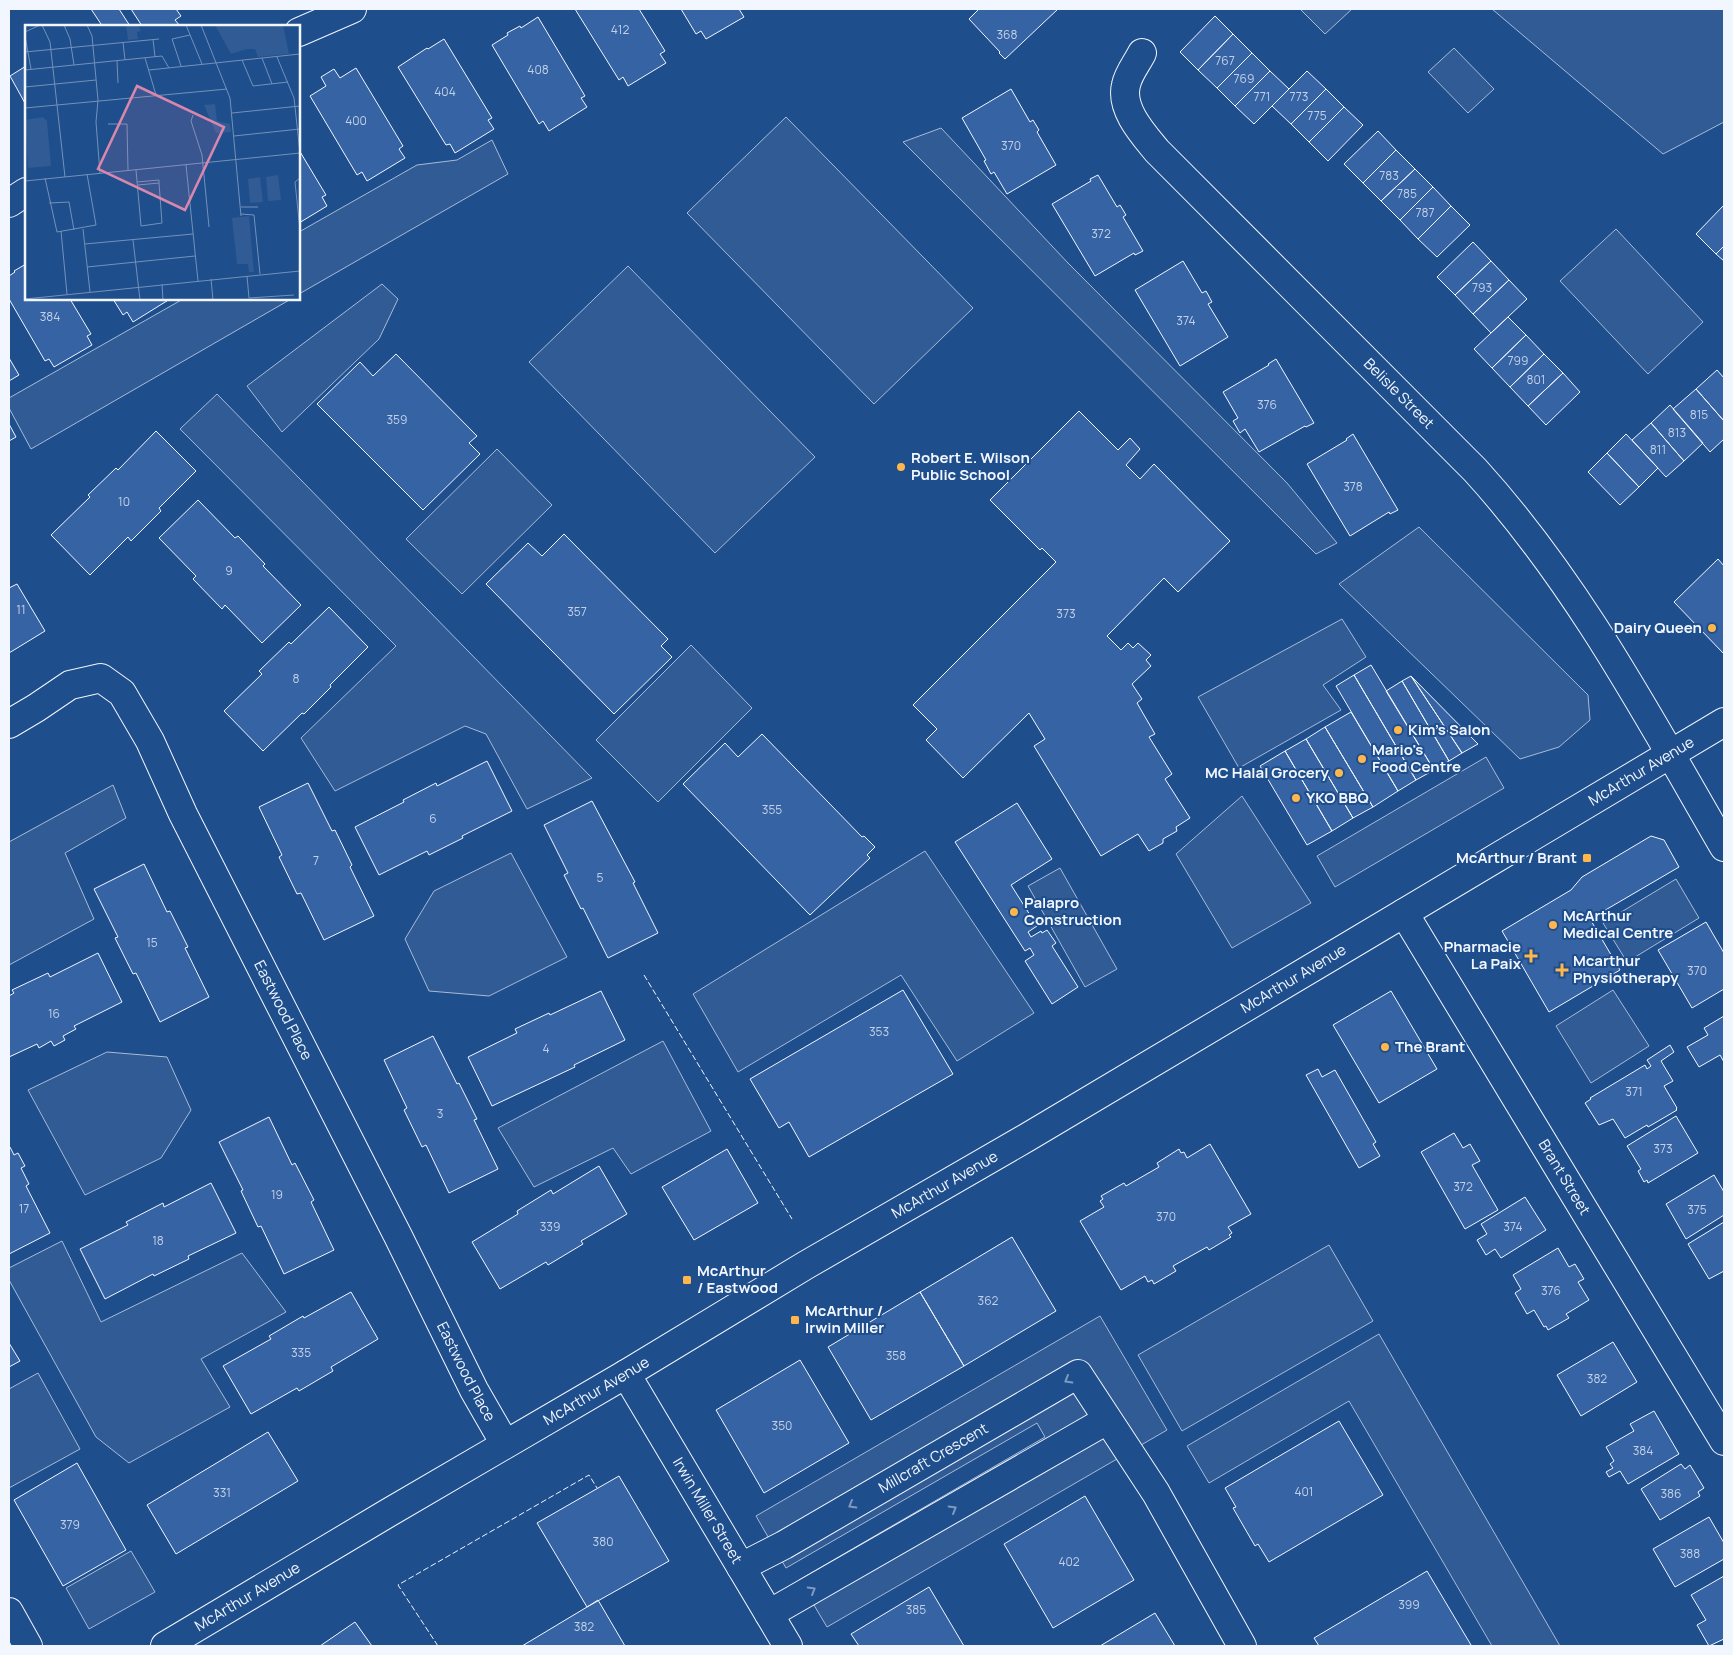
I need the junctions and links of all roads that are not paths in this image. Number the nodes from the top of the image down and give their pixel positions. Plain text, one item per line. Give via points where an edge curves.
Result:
1 (352, 9) edge
2 (300, 32) edge
3 (1142, 53) dead end
4 (25, 193) edge
5 (9, 203) edge
6 (1724, 722) edge
7 (9, 724) edge
8 (1670, 754) junction
9 (1724, 847) edge
10 (1404, 913) junction
11 (626, 1374) junction
12 (1107, 1420) junction
13 (1724, 1441) edge
14 (505, 1444) junction
15 (741, 1567) junction
16 (9, 1612) edge
17 (769, 1614) junction
18 (28, 1646) edge
19 (165, 1646) edge
20 (788, 1646) edge
21 (1242, 1646) edge

1 - 2 street
3 - 8 street, Belisle Street via 1126,83 1124,99 1139,130 1156,151 1498,496 1596,629
4 - 5 street
6 - 8 street, McArthur Avenue
7 - 14 street, Eastwood Place via 70,685 101,678 122,693 150,742 183,814 474,1390
8 - 9 street, Belisle Street
8 - 10 street, McArthur Avenue
10 - 11 street, McArthur Avenue
10 - 13 street, Brant Street
11 - 14 street, McArthur Avenue
11 - 15 street, Irwin Miller Street
12 -> 15 street, Millcraft Crescent via 1078,1374
17 -> 12 street
12 - 21 street, Millcraft Crescent via 1156,1493
14 - 19 street, McArthur Avenue
15 - 17 street, Irwin Miller Street
16 - 18 street
17 - 20 street, Irwin Miller Street

